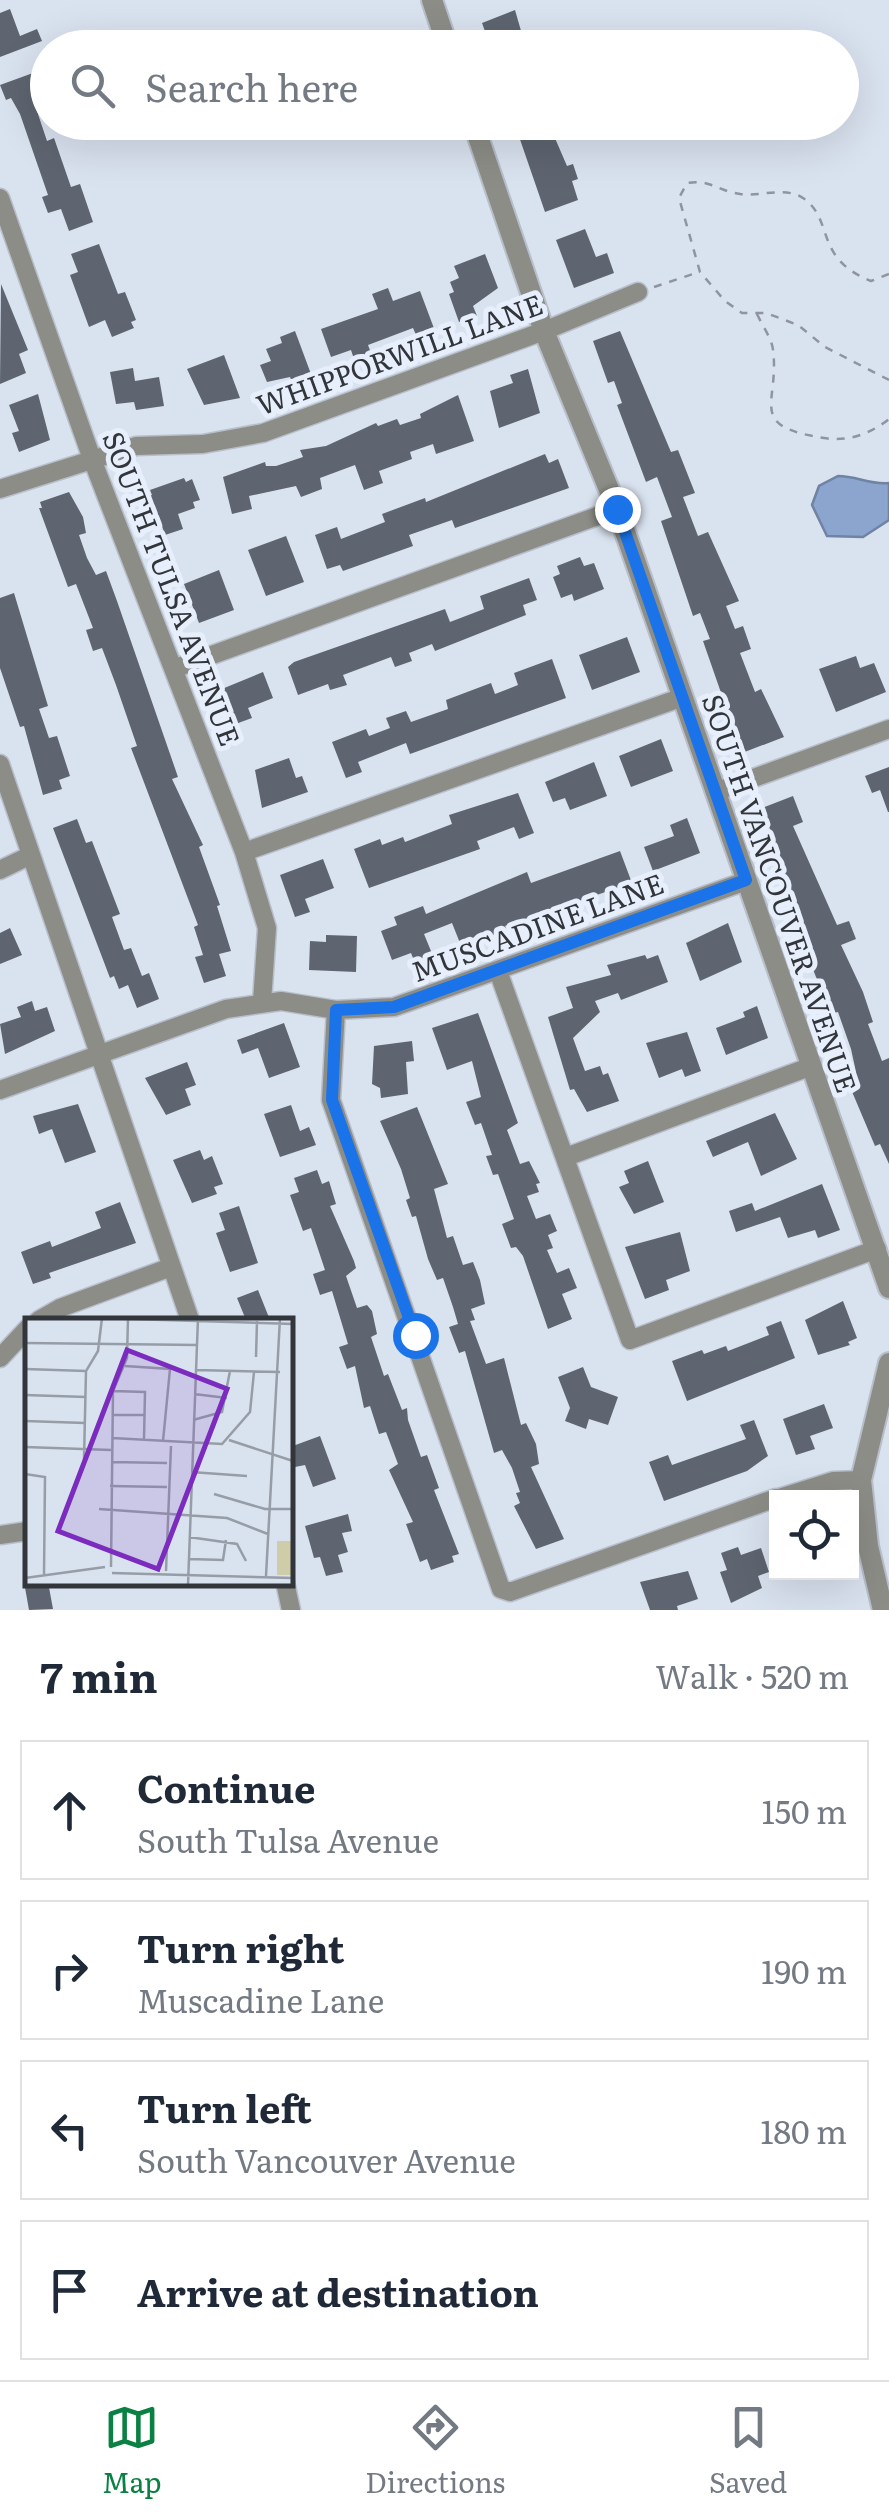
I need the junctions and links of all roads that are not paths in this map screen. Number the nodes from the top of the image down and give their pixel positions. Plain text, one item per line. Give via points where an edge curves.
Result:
1 (432, 0) edge
2 (442, 30) edge
3 (480, 140) edge
4 (0, 198) edge
5 (638, 292) road end
6 (544, 331) junction
7 (92, 458) junction
8 (0, 489) edge
9 (617, 509) junction
10 (176, 668) junction
11 (684, 698) junction
12 (889, 729) edge
13 (0, 764) edge
14 (715, 792) junction
15 (244, 852) junction
16 (29, 856) junction
17 (0, 870) edge
18 (746, 880) junction
19 (498, 971) junction
20 (262, 1002) junction
21 (336, 1010) junction
22 (96, 1056) junction
23 (812, 1066) junction
24 (0, 1090) edge
25 (566, 1157) junction
26 (877, 1249) junction
27 (170, 1267) junction
28 (889, 1288) edge
29 (42, 1318) edge
30 (189, 1318) edge
31 (25, 1331) edge
32 (0, 1358) edge
33 (889, 1362) edge
34 (861, 1480) junction
35 (806, 1490) edge
36 (769, 1501) edge
37 (25, 1531) edge
38 (0, 1535) edge
39 (286, 1585) edge
40 (291, 1610) edge
41 (882, 1610) edge

1 - 2 street
3 - 6 street, SOUTH VANCOUVER AVENUE
4 - 7 street, SOUTH TULSA AVENUE
5 - 6 street, WHIPPORWILL LANE
6 - 7 street, WHIPPORWILL LANE via 262,434 136,446
6 - 9 street, SOUTH VANCOUVER AVENUE
7 - 8 street, WHIPPORWILL LANE
7 - 10 street, SOUTH TULSA AVENUE
9 - 10 street
9 - 11 street, SOUTH VANCOUVER AVENUE
10 - 15 street, SOUTH TULSA AVENUE
11 - 14 street, SOUTH VANCOUVER AVENUE
11 - 15 street
12 - 14 street
13 - 16 street
14 - 18 street, SOUTH VANCOUVER AVENUE
15 - 20 street, SOUTH TULSA AVENUE via 266,928
16 - 17 street
16 - 22 street
18 - 19 street, MUSCADINE LANE
18 - 23 street, SOUTH VANCOUVER AVENUE
19 - 21 street, MUSCADINE LANE via 394,1007
19 - 25 street
20 - 21 street, MUSCADINE LANE
20 - 22 street, MUSCADINE LANE
21 - 36 street via 332,1100 499,1584 510,1592
22 - 24 street, MUSCADINE LANE
22 - 27 street
23 - 25 street
23 - 26 street, SOUTH VANCOUVER AVENUE
25 - 26 street via 630,1340
26 - 28 street, SOUTH VANCOUVER AVENUE
27 - 29 street
27 - 30 street
31 - 32 street
33 - 34 street
34 - 35 street
34 - 41 street
37 - 38 street
39 - 40 street

